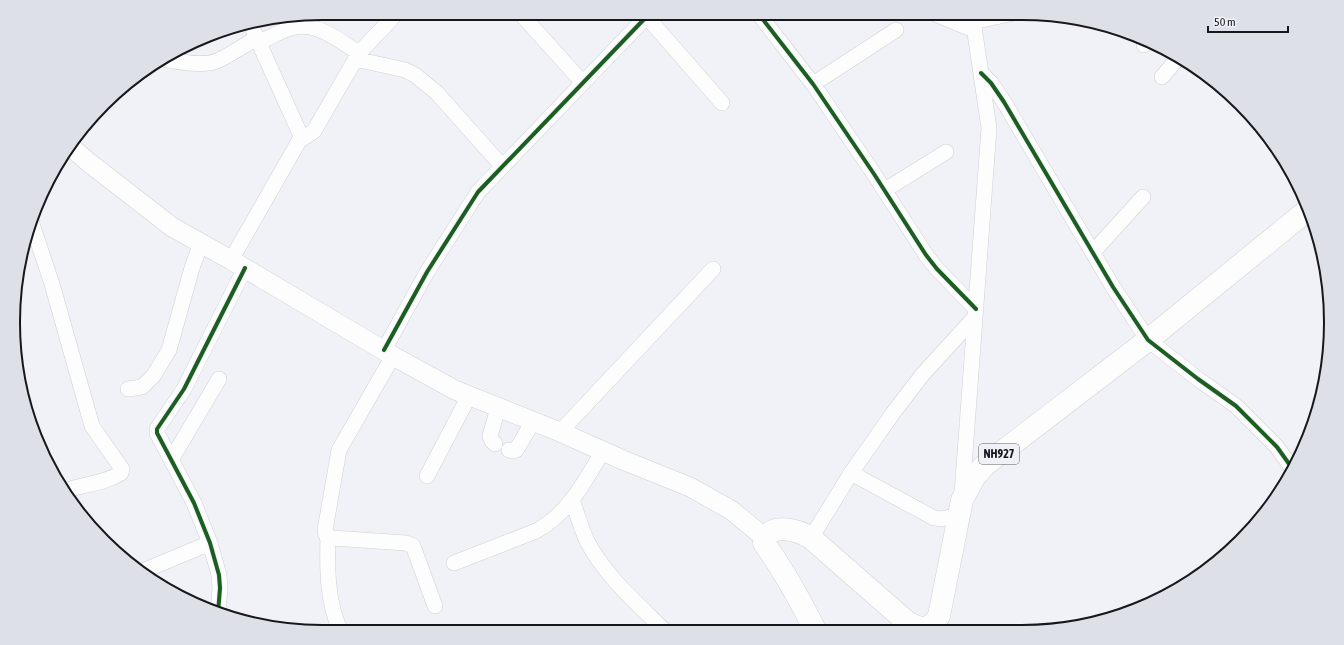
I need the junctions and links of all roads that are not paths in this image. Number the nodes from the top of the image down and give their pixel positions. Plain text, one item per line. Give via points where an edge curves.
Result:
1 (390, 20) edge
2 (526, 20) edge
3 (643, 20) edge
4 (652, 20) edge
5 (766, 20) edge
6 (973, 21) edge
7 (288, 24) edge
8 (896, 30) dead end
9 (256, 35) edge
10 (357, 56) junction
11 (172, 61) edge
12 (1175, 62) edge
13 (981, 73) junction
14 (1162, 77) dead end
15 (583, 83) junction
16 (813, 84) junction
17 (722, 103) dead end
18 (299, 141) junction
19 (74, 150) edge
20 (946, 152) dead end
21 (502, 166) junction
22 (885, 190) junction
23 (1143, 197) dead end
24 (1304, 213) edge
25 (35, 229) edge
26 (201, 243) junction
27 (1092, 252) junction
28 (238, 264) junction
29 (713, 269) dead end
30 (976, 313) junction
31 (1148, 340) junction
32 (388, 353) junction
33 (219, 379) dead end
34 (128, 390) dead end
35 (469, 396) junction
36 (498, 408) junction
37 (533, 422) junction
38 (560, 432) junction
39 (495, 444) dead end
40 (509, 450) dead end
41 (603, 451) junction
42 (171, 460) junction
43 (1289, 464) edge
44 (851, 473) junction
45 (427, 476) dead end
46 (70, 489) edge
47 (572, 500) junction
48 (960, 507) junction
49 (328, 537) junction
50 (765, 538) junction
51 (811, 538) junction
52 (210, 543) junction
53 (454, 563) dead end
54 (147, 569) edge
55 (219, 606) edge
56 (435, 606) dead end
57 (337, 625) edge
58 (659, 625) edge
59 (812, 625) edge
60 (913, 625) edge
61 (932, 625) edge

1 - 10 street
2 - 15 street
3 - 15 street
4 - 17 street
5 - 16 street
6 - 13 street
7 - 9 street
7 - 10 street via 318,28
8 - 16 street
9 - 11 street via 219,61 208,63
9 - 18 street via 300,133
10 - 18 street via 314,131
10 - 21 street via 415,75 436,92
12 - 14 street
13 - 27 street via 1004,102
13 - 30 street via 989,128
15 - 21 street
16 - 22 street
18 - 28 street
19 - 26 main road via 172,227
20 - 22 street
21 - 32 street via 478,192 426,272
22 - 30 street via 926,255
23 - 27 street
24 - 31 highway, NH927
25 - 46 street via 92,426 122,469 121,473 112,479
26 - 28 main road
26 - 34 street via 169,350 154,375 142,387
27 - 31 street
28 - 32 main road
28 - 42 street via 184,389 157,429
29 - 38 street
30 - 44 street via 893,413
30 - 48 street
31 - 43 street via 1236,406
31 - 48 highway, NH927 via 985,465 975,476
32 - 35 main road
32 - 49 street via 339,450 325,530
33 - 42 street
35 - 36 main road
35 - 45 street
36 - 37 main road
36 - 39 street via 490,436
37 - 38 main road
37 - 40 street via 516,450
38 - 41 main road
41 - 47 street
41 - 50 main road via 690,487 731,510
42 - 52 street via 194,502
44 - 48 street via 934,518 947,519
44 - 51 street
47 - 53 street via 562,512 536,531
47 - 58 street via 586,539 605,569
48 - 61 highway, NH927 via 939,616
49 - 56 street via 410,544 413,546
49 - 57 street via 329,588
50 - 51 highway, NH927 via 773,531 787,529
50 - 59 highway via 764,543 796,593
51 - 60 highway, NH927
52 - 54 street
52 - 55 street via 220,575

